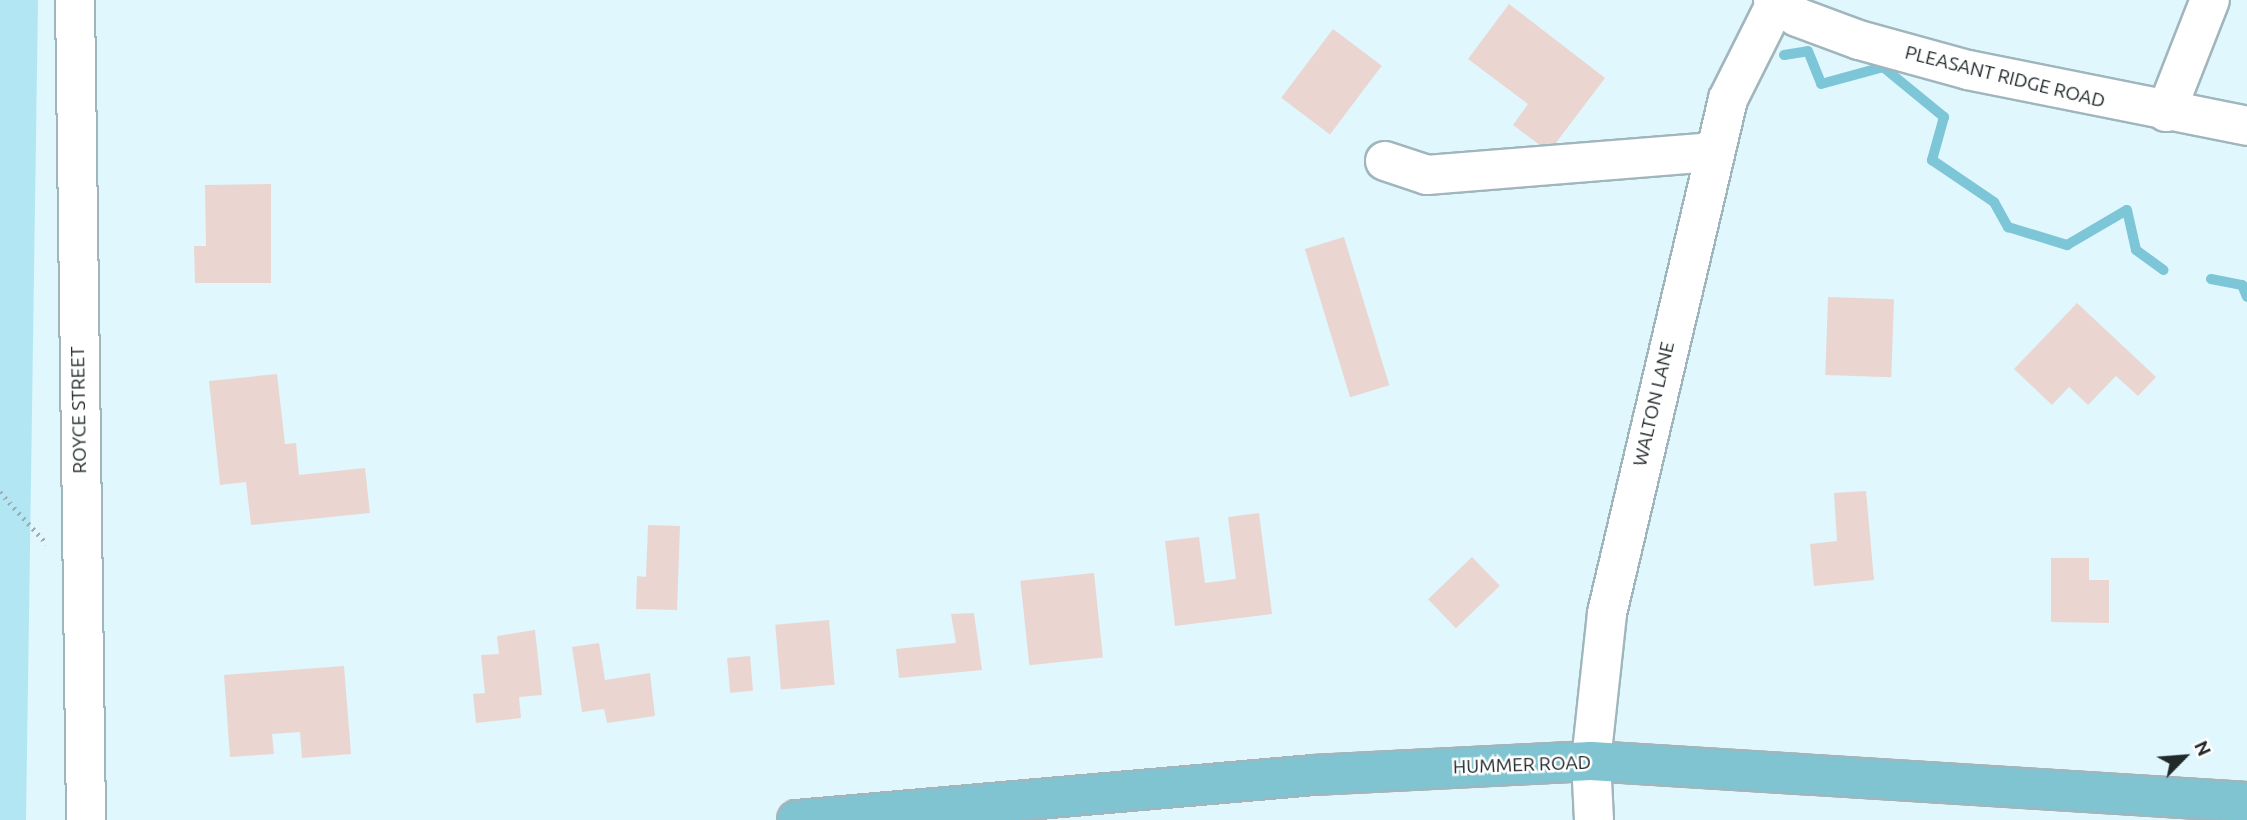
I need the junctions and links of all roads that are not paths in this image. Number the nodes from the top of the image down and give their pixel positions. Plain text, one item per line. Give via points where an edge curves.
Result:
1 (75, 0) edge
2 (2210, 0) edge
3 (1774, 1) edge
4 (2166, 112) junction
5 (2247, 126) edge
6 (1714, 152) junction
7 (1385, 161) dead end
8 (1591, 761) junction
9 (2247, 802) edge
10 (86, 820) edge
11 (797, 820) edge
12 (1594, 820) edge

1 - 10 street, ROYCE STREET
2 - 4 street
3 - 4 street, PLEASANT RIDGE ROAD via 1859,40 1955,67
3 - 6 street, WALTON LANE via 1743,61
4 - 5 street, PLEASANT RIDGE ROAD
6 - 7 street via 1427,175
6 - 8 street, WALTON LANE via 1607,613
8 - 9 main road, HUMMER ROAD
8 - 11 main road, HUMMER ROAD via 1313,775
8 - 12 street, WALTON LANE

